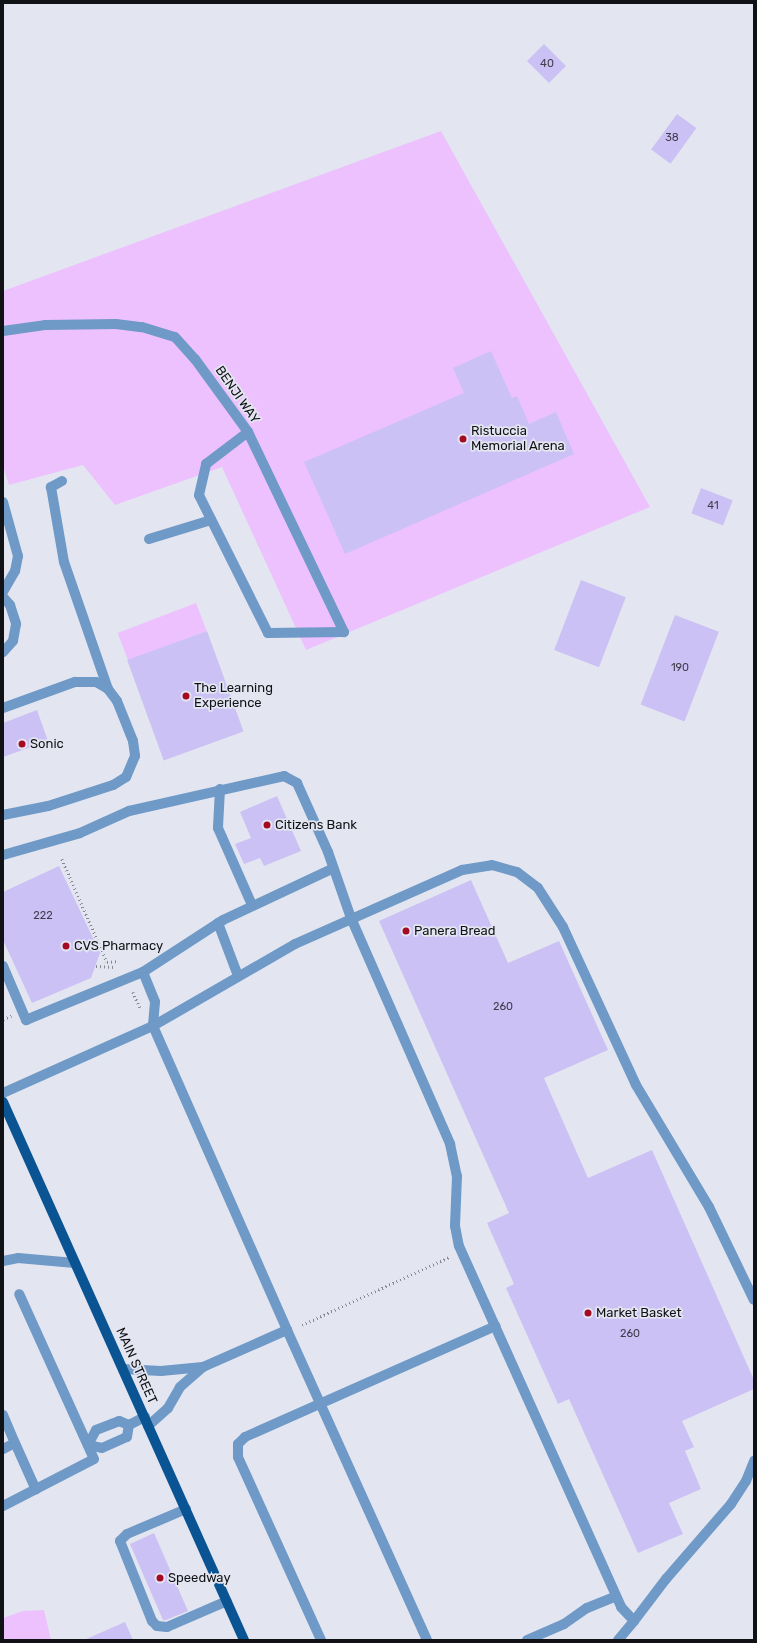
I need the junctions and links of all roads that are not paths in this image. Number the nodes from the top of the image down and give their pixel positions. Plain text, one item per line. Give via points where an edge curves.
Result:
1 (3, 331) edge
2 (248, 432) junction
3 (62, 481) dead end
4 (3, 502) edge
5 (211, 520) junction
6 (149, 539) dead end
7 (3, 592) edge
8 (3, 597) edge
9 (3, 652) edge
10 (108, 689) junction
11 (3, 708) edge
12 (220, 790) junction
13 (3, 815) edge
14 (3, 855) edge
15 (332, 869) junction
16 (252, 905) junction
17 (351, 918) junction
18 (218, 923) junction
19 (3, 966) edge
20 (143, 972) junction
21 (238, 976) junction
22 (153, 1026) junction
23 (3, 1093) edge
24 (3, 1102) edge
25 (3, 1261) edge
26 (75, 1264) junction
27 (19, 1294) dead end
28 (754, 1300) edge
29 (495, 1326) junction
30 (287, 1330) junction
31 (203, 1367) junction
32 (123, 1369) junction
33 (320, 1404) junction
34 (3, 1415) edge
35 (146, 1421) junction
36 (129, 1425) junction
37 (15, 1443) junction
38 (88, 1445) junction
39 (3, 1449) edge
40 (754, 1461) edge
41 (36, 1490) junction
42 (3, 1506) edge
43 (186, 1509) junction
44 (616, 1596) junction
45 (227, 1601) junction
46 (634, 1621) junction
47 (244, 1640) edge
48 (321, 1640) edge
49 (427, 1640) edge
50 (527, 1640) edge
51 (618, 1640) edge

1 - 2 street, BENJI WAY via 52,325 116,324 142,327 174,337 195,359
2 - 5 street via 206,464 199,495
2 - 5 street, BENJI WAY via 344,632 268,633
3 - 10 street via 51,487 64,562
4 - 7 street via 18,556 15,571
5 - 6 street
8 - 9 street via 12,611 16,630 13,641
10 - 11 street via 96,682 82,681
10 - 13 street via 116,701 135,748 134,764 126,777 113,785 62,802
12 - 14 street via 129,811 80,833
12 - 15 street via 284,776 294,780 328,852
12 - 16 street via 218,828
15 - 16 street
15 - 17 street
16 - 18 street
17 - 21 street via 294,944
17 - 28 street via 475,866 501,866 517,872 532,882 563,927 636,1085 709,1207
17 - 29 street via 450,1144 457,1176 456,1236
18 - 20 street
18 - 21 street
19 - 20 street via 26,1020
20 - 22 street via 155,1002
21 - 22 street
22 - 23 street
22 - 30 street
24 - 26 main road, MAIN STREET
25 - 26 street via 18,1258
26 - 32 main road, MAIN STREET
27 - 38 street
29 - 33 street
29 - 44 street
30 - 31 street
30 - 33 street
31 - 32 street
31 - 35 street via 180,1387 168,1408
32 - 35 main road, MAIN STREET
33 - 48 street via 242,1439 236,1451
33 - 49 street
34 - 37 street
35 - 36 street
35 - 43 main road, MAIN STREET
36 - 38 street via 119,1421 96,1430
36 - 38 street via 127,1437 102,1448
37 - 39 street
37 - 41 street
38 - 41 street via 94,1459
40 - 46 street via 746,1481 731,1504 666,1579
41 - 42 street
43 - 45 main road, MAIN STREET
43 - 45 street via 127,1534 120,1541 152,1621 164,1628
44 - 46 street via 624,1611
44 - 50 street via 587,1608 564,1624
45 - 47 main road, MAIN STREET
46 - 51 street

